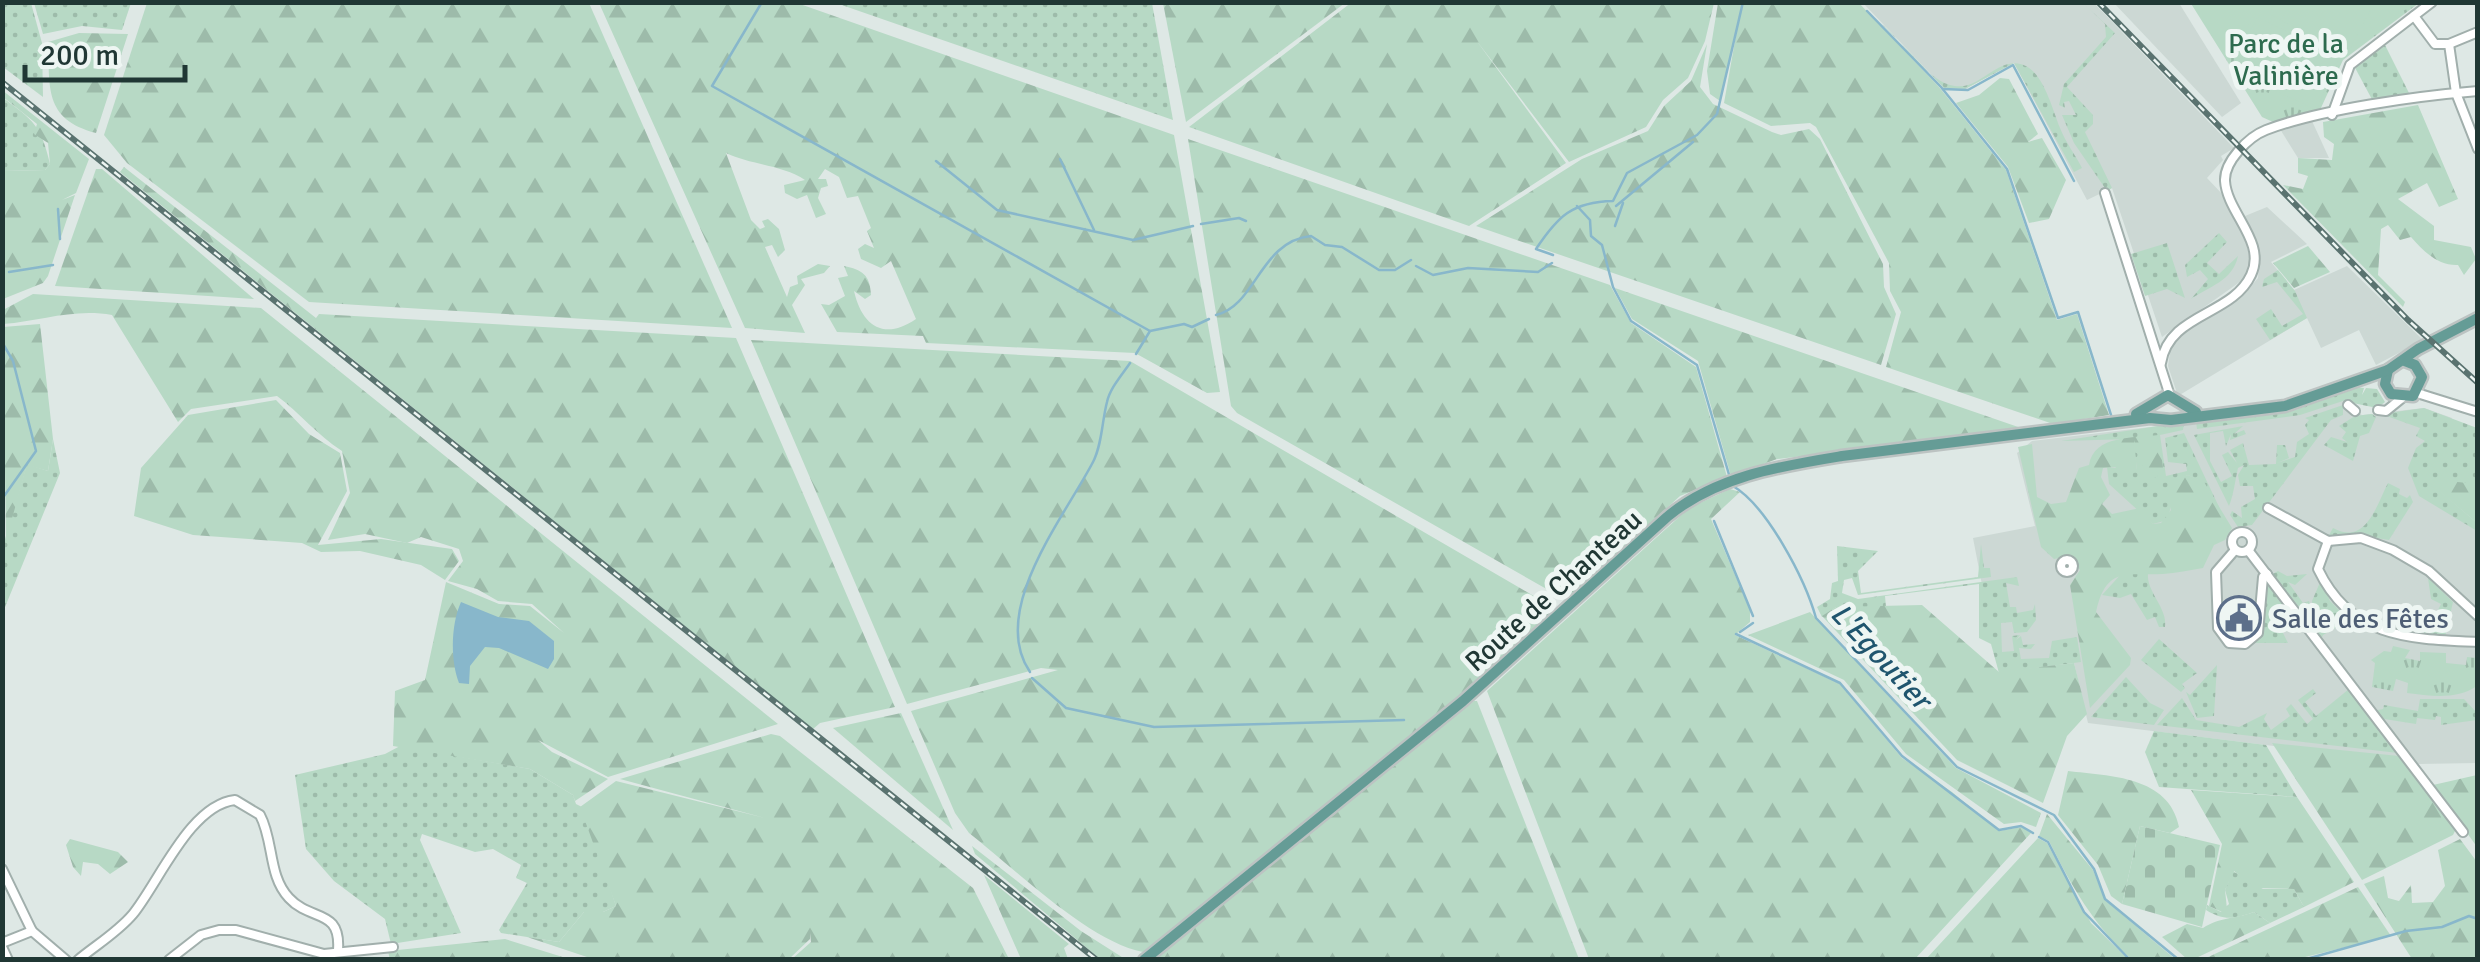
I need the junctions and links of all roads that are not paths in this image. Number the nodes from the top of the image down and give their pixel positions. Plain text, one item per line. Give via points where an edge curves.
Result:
1 (2432, 2) edge
2 (2414, 16) junction
3 (2478, 32) edge
4 (2448, 44) junction
5 (2478, 91) edge
6 (2456, 93) junction
7 (2332, 114) junction
8 (2478, 149) edge
9 (2104, 192) dead end
10 (2478, 318) edge
11 (2429, 343) junction
12 (2405, 361) junction
13 (2162, 366) junction
14 (2418, 368) junction
15 (2388, 370) junction
16 (2420, 387) junction
17 (2388, 389) junction
18 (2329, 390) junction
19 (2402, 398) junction
20 (2165, 404) junction
21 (2478, 412) edge
22 (2207, 413) junction
23 (2268, 508) dead end
24 (2328, 541) junction
25 (2235, 550) junction
26 (2248, 550) junction
27 (2267, 574) junction
28 (2478, 616) edge
29 (2478, 642) edge
30 (2464, 832) dead end
31 (2, 869) edge
32 (6, 929) dead end
33 (32, 932) junction
34 (6, 943) edge
35 (393, 948) dead end
36 (186, 950) junction
37 (342, 955) edge
38 (8, 960) edge
39 (66, 960) edge
40 (78, 960) edge
41 (169, 960) edge
42 (192, 960) edge
43 (1144, 960) edge

1 - 2 street
2 - 4 street via 2435,44
2 - 7 street via 2350,65
3 - 4 street
4 - 6 street
5 - 6 street
6 - 7 street
6 - 8 street
7 - 13 street via 2262,131 2230,160 2225,178 2254,251 2252,272 2240,290 2172,336
9 - 13 street
10 - 11 main road
11 - 12 main road
11 - 14 main road
12 - 14 main road
12 - 15 main road
13 - 20 street
14 - 16 main road
15 - 17 main road
15 - 18 main road, Route de Chanteau
16 - 19 main road
16 - 21 street
17 - 18 main road, Route de Chanteau via 2363,381
17 - 19 main road
17 - 19 street via 2387,404 2378,410
18 - 22 main road, Route de Chanteau via 2285,406
20 - 22 main road, Route de Chanteau
20 - 22 main road, Route de Chanteau via 2174,418
20 - 43 main road, Route de Chanteau via 2072,429 1842,456 1733,481 1680,506 1463,701
23 - 24 street
24 - 28 street via 2360,538 2388,548 2429,571
24 - 29 street via 2319,571 2336,603 2360,620 2398,633
25 - 26 street
25 - 26 street via 2233,538 2243,532 2252,540
25 - 27 street via 2216,572 2218,628 2229,643 2245,644 2258,633
26 - 27 street
27 - 30 street
31 - 33 street
32 - 34 street
33 - 34 street
33 - 39 street
34 - 38 street
35 - 37 street
36 - 37 street via 200,935 232,930
36 - 41 street
36 - 42 street
37 - 40 street via 336,926 286,895 263,821 235,800 209,810 132,915

